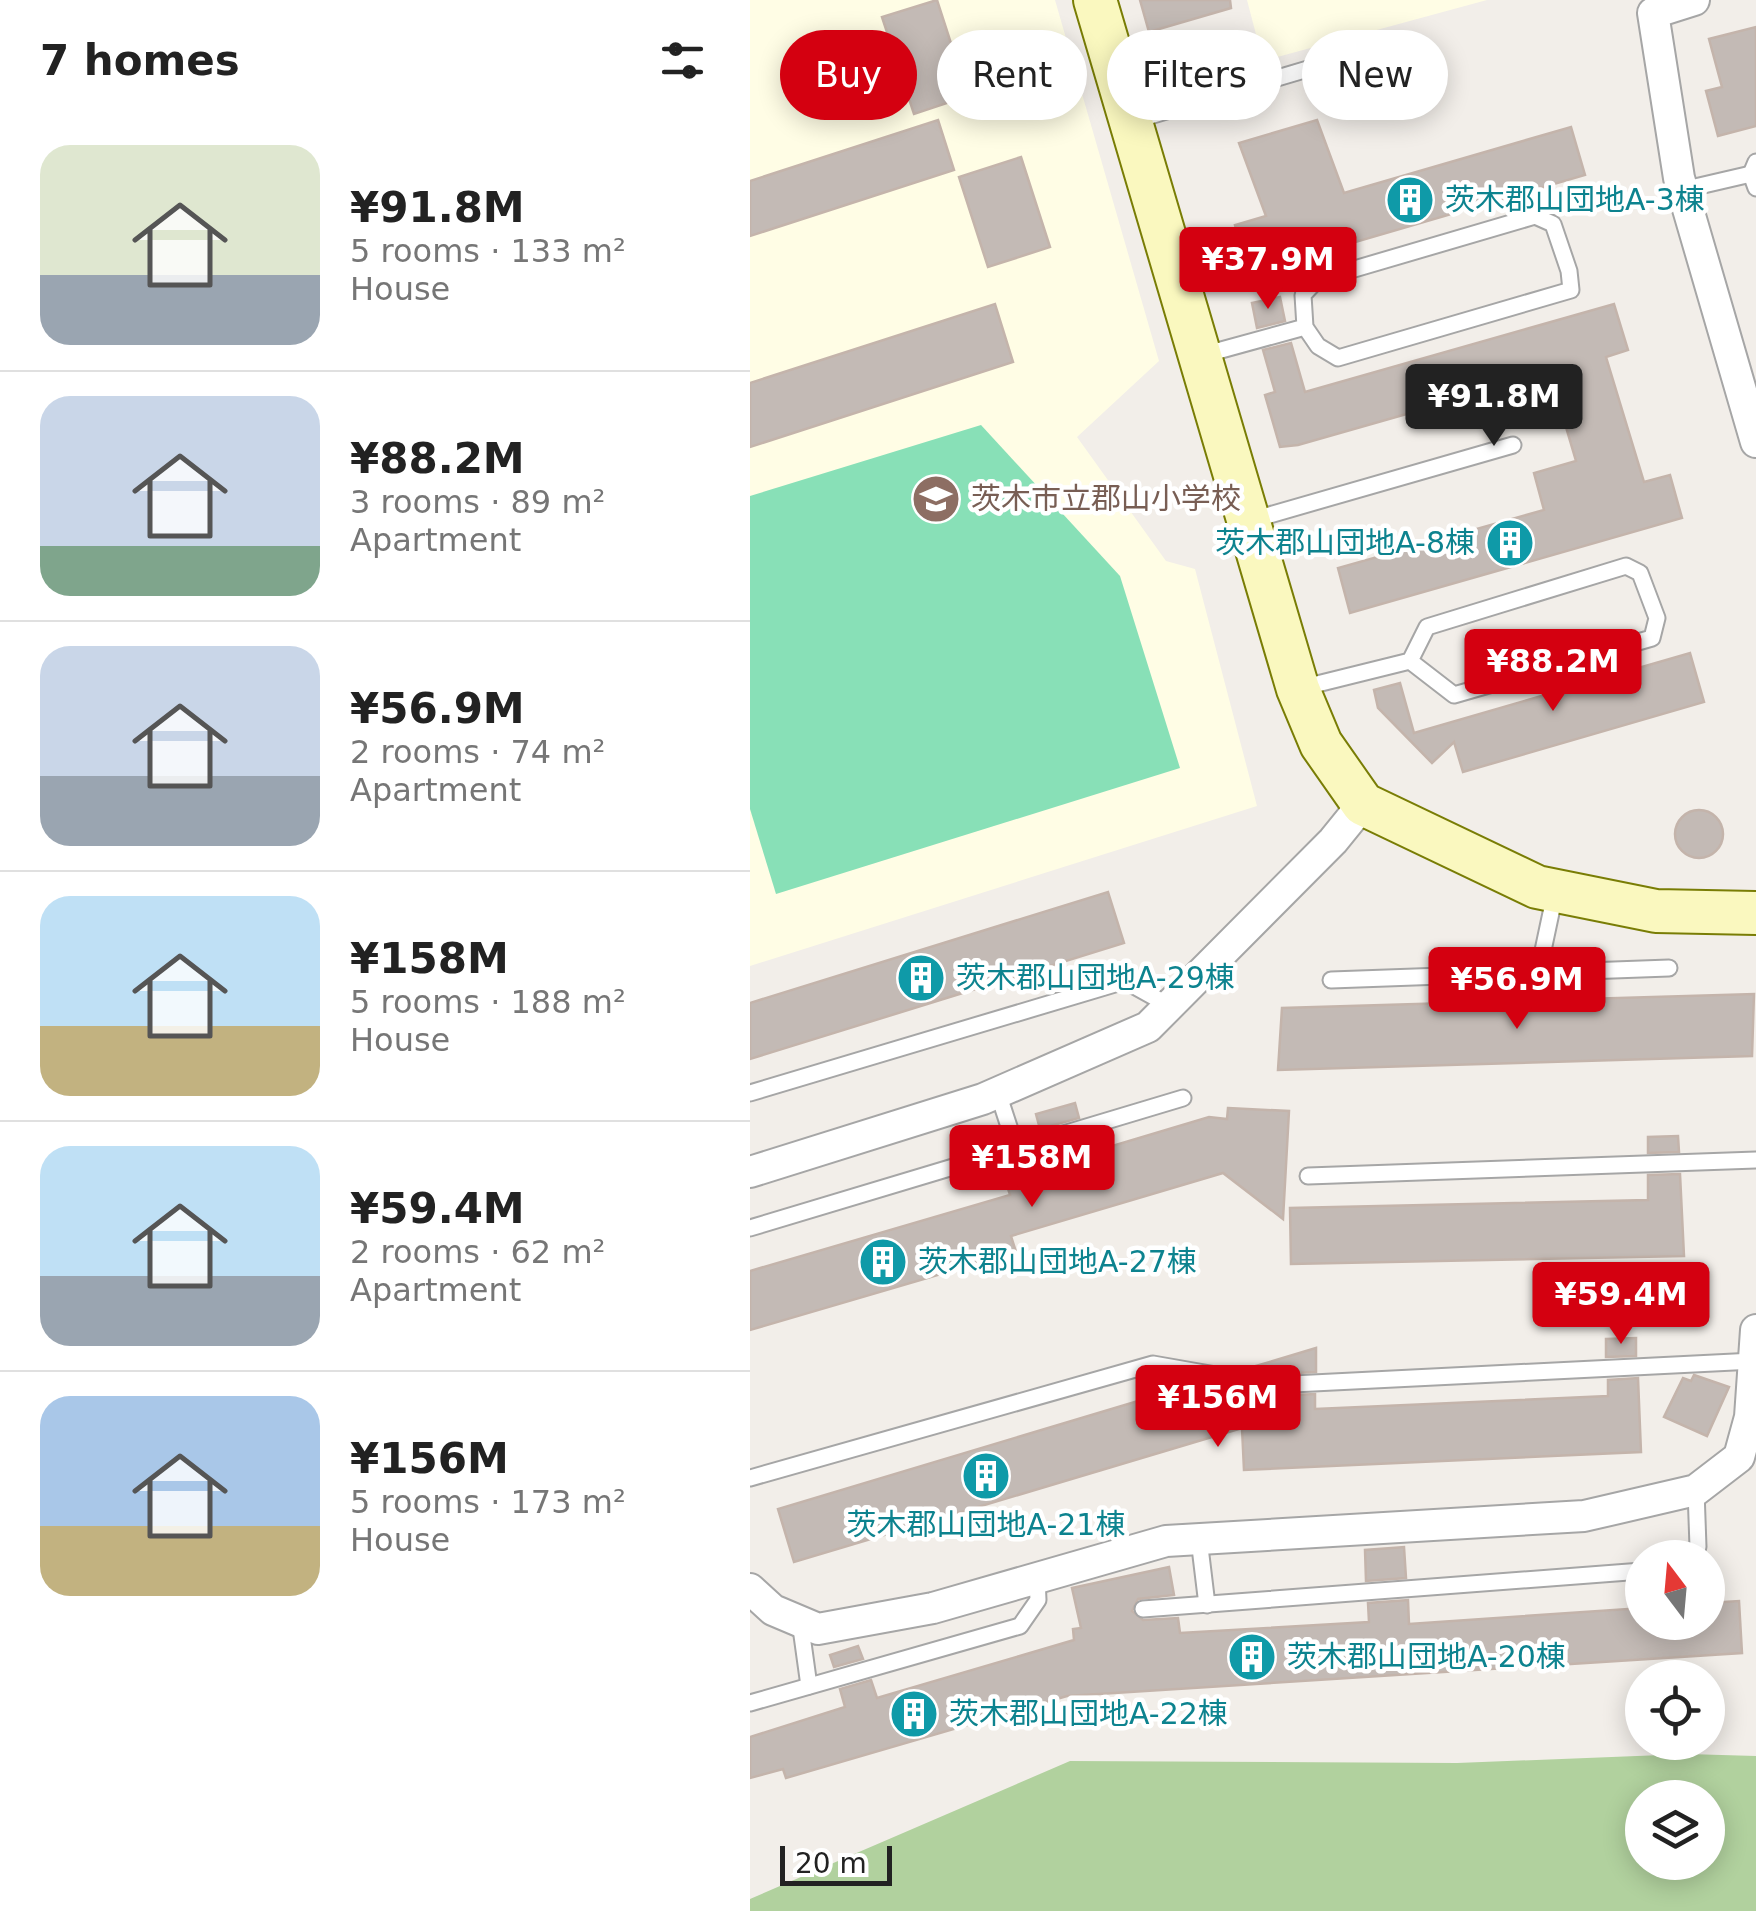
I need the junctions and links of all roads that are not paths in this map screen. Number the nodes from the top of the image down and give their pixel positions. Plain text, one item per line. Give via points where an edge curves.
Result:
1 (1095, 0) edge
2 (1694, 0) edge
3 (1646, 6) edge
4 (1302, 71) edge
5 (1130, 122) junction
6 (1754, 175) edge
7 (1682, 190) junction
8 (1304, 326) junction
9 (1200, 356) junction
10 (1748, 384) edge
11 (1756, 442) edge
12 (1513, 445) dead end
13 (1248, 521) junction
14 (1410, 661) junction
15 (1298, 689) junction
16 (1363, 804) junction
17 (1556, 890) junction
18 (1756, 914) edge
19 (1670, 968) dead end
20 (1538, 974) junction
21 (1332, 980) dead end
22 (1170, 1006) junction
23 (750, 1093) edge
24 (998, 1093) junction
25 (1183, 1098) dead end
26 (1016, 1148) junction
27 (1756, 1160) edge
28 (752, 1167) edge
29 (1308, 1176) dead end
30 (750, 1228) edge
31 (1756, 1330) edge
32 (1754, 1361) edge
33 (1750, 1439) edge
34 (750, 1478) edge
35 (1696, 1490) junction
36 (1198, 1538) junction
37 (1698, 1540) edge
38 (1625, 1572) edge
39 (1037, 1578) junction
40 (750, 1589) edge
41 (1207, 1605) junction
42 (1143, 1610) dead end
43 (800, 1621) junction
44 (809, 1686) junction
45 (750, 1702) edge

1 - 5 street
2 - 3 street
3 - 7 street
4 - 5 lane
5 - 9 street
6 - 7 lane
7 - 10 street
8 - 8 lane via 1303,295 1317,280 1535,216 1553,224 1569,272 1570,290 1338,358
8 - 9 lane
9 - 13 street
10 - 11 street
12 - 13 lane
13 - 15 street
14 - 14 lane via 1426,628 1626,566 1640,572 1658,618 1652,638 1454,696
14 - 15 lane
15 - 16 street via 1321,744
16 - 17 street
16 - 22 street
17 - 18 street via 1656,911
17 - 20 lane
19 - 20 lane
20 - 21 lane
22 - 23 lane via 1125,981
22 - 24 street via 1148,1027
24 - 26 lane
24 - 28 street
25 - 26 lane
26 - 30 lane
27 - 29 lane
31 - 32 street
32 - 33 street
32 - 34 lane via 1273,1385 1154,1364
33 - 35 street via 1739,1457
35 - 36 street via 1584,1516
35 - 37 lane
36 - 39 street
36 - 41 lane
38 - 41 lane
39 - 43 street via 933,1608 818,1629
39 - 44 lane via 1038,1600 1020,1626
40 - 43 street via 772,1610
41 - 42 lane
43 - 44 lane
44 - 45 lane

